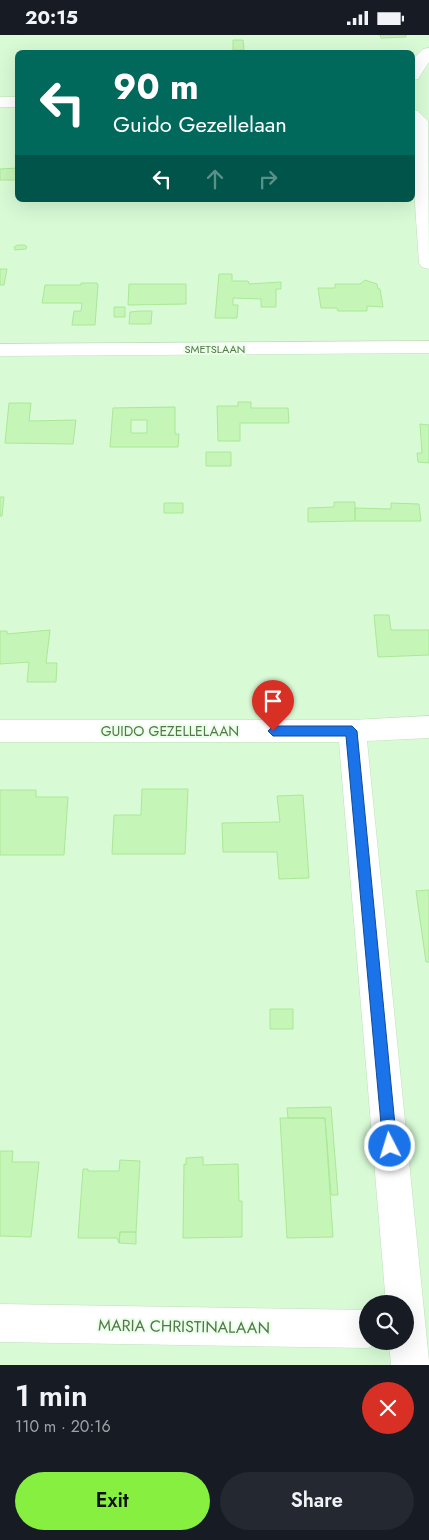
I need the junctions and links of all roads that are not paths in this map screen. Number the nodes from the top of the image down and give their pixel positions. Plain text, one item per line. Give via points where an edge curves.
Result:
1 (429, 53) edge
2 (415, 68) edge
3 (0, 102) edge
4 (15, 102) edge
5 (415, 118) edge
6 (429, 263) edge
7 (429, 347) edge
8 (0, 351) edge
9 (429, 727) edge
10 (0, 731) edge
11 (352, 731) junction
12 (403, 1295) edge
13 (0, 1323) edge
14 (359, 1329) edge

1 - 2 street
3 - 4 street
5 - 6 street via 419,121
7 - 8 street, SMETSLAAN
9 - 11 street, GUIDO GEZELLELAAN
10 - 11 street, GUIDO GEZELLELAAN
11 - 12 street
13 - 14 street, MARIA CHRISTINALAAN

